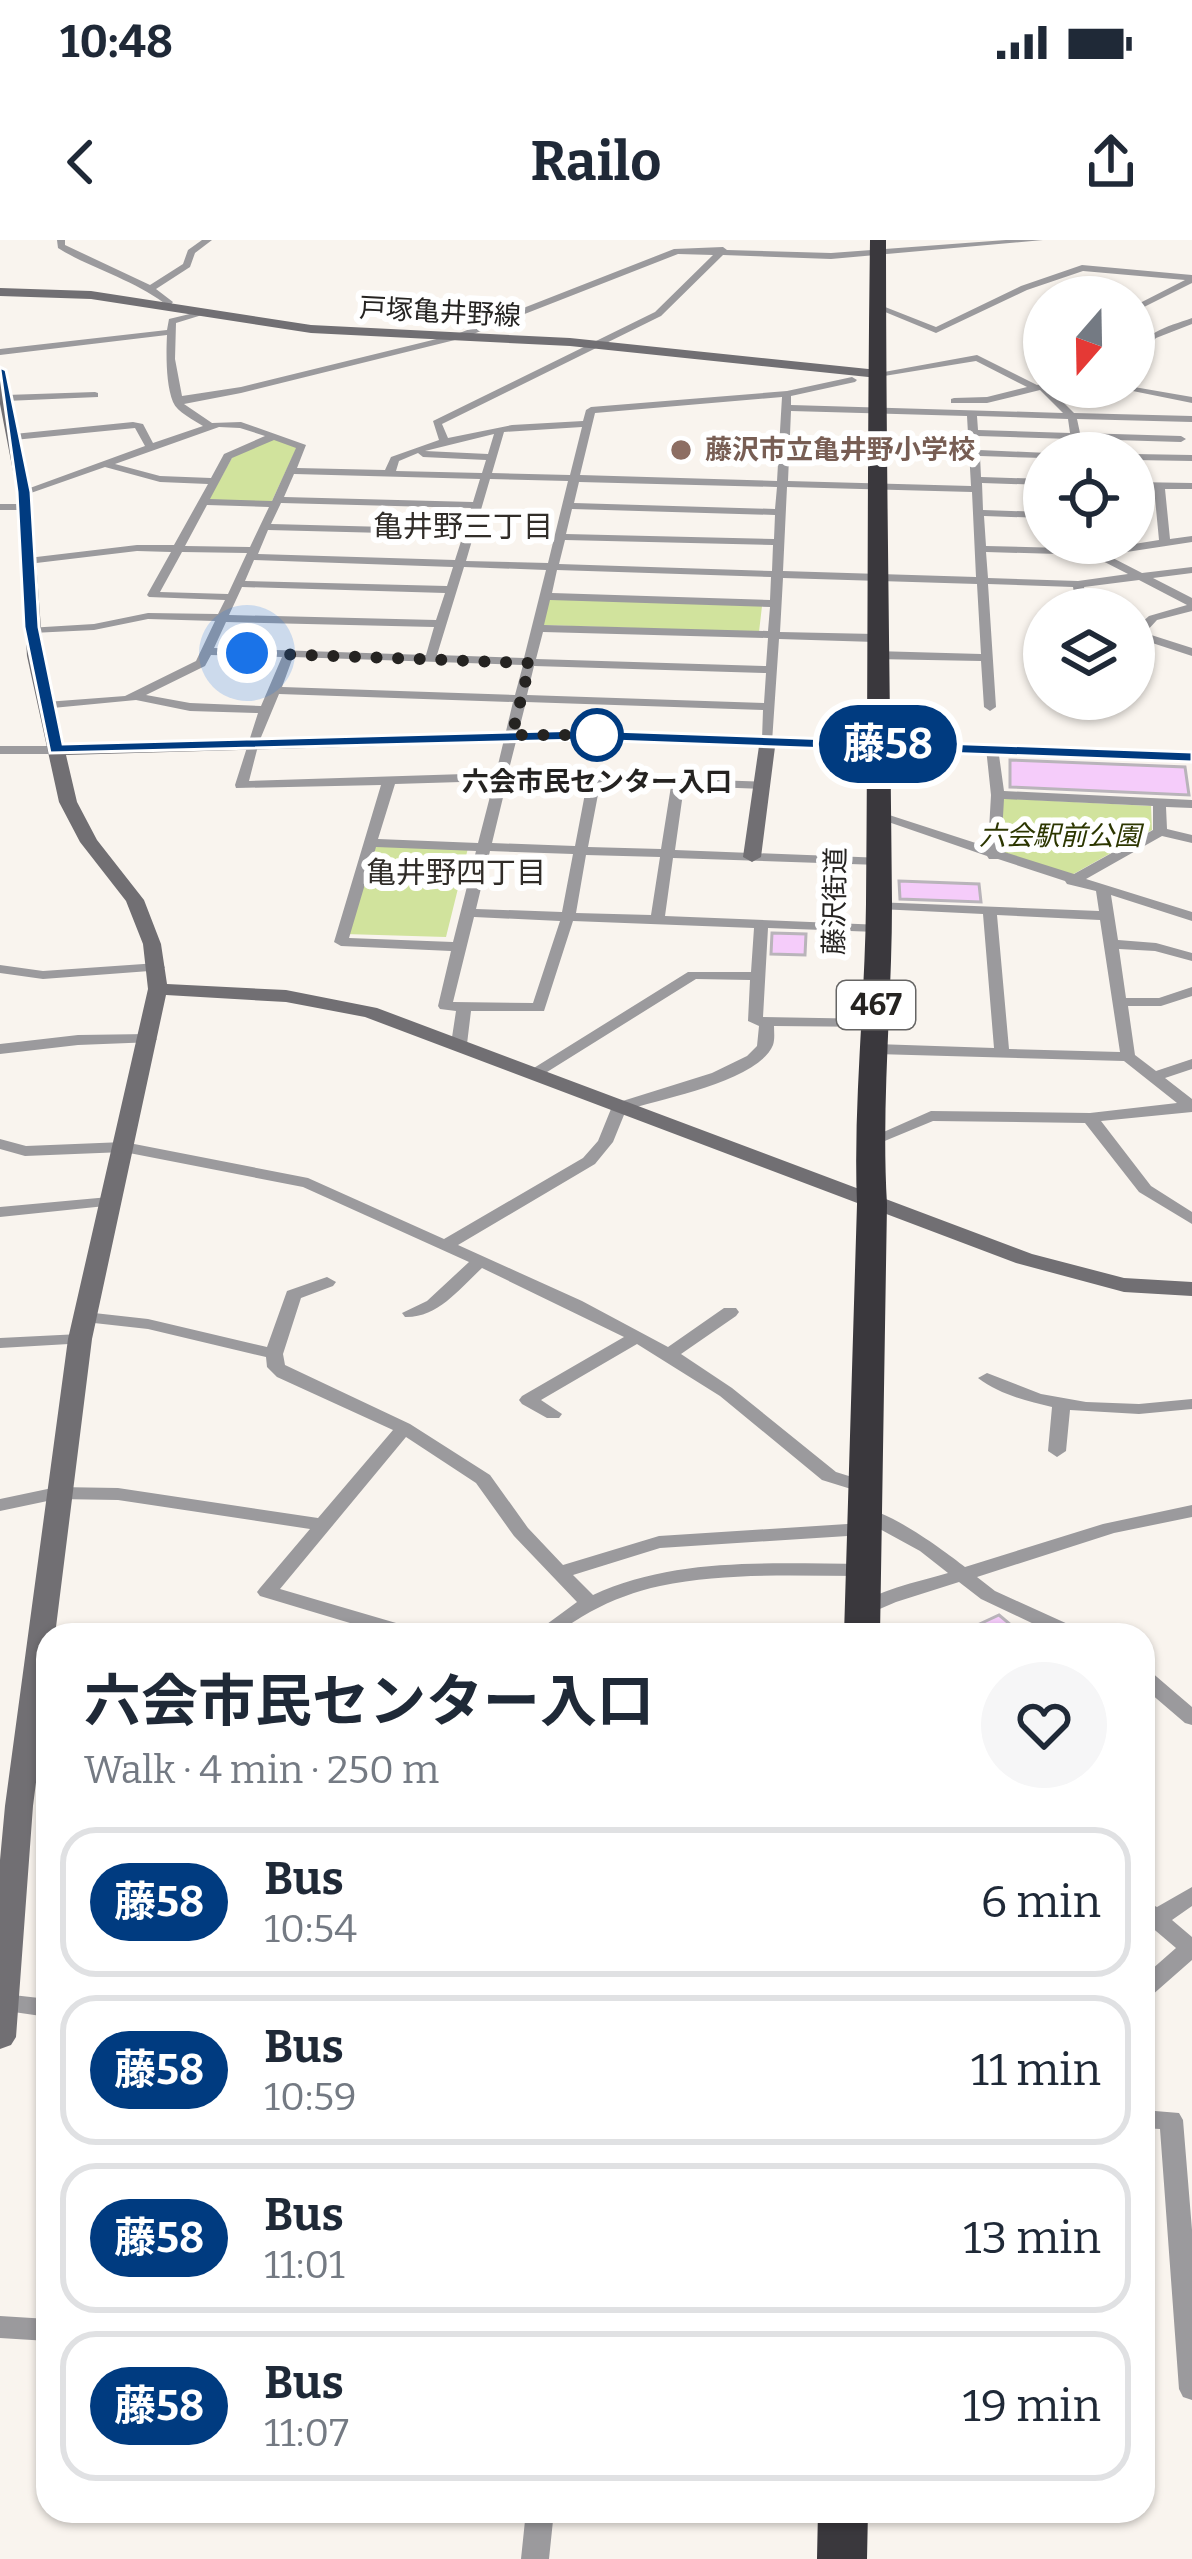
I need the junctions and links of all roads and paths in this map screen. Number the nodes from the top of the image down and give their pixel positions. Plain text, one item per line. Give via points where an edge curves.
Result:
1 (62, 240) edge
2 (208, 240) edge
3 (1039, 240) edge
4 (878, 246) edge
5 (723, 250) junction
6 (1192, 279) edge
7 (153, 287) junction
8 (0, 292) edge
9 (1155, 298) edge
10 (167, 306) junction
11 (878, 307) junction
12 (199, 313) junction
13 (1192, 321) edge
14 (1155, 331) edge
15 (171, 332) junction
16 (1162, 332) junction
17 (460, 336) junction
18 (1155, 336) edge
19 (595, 344) junction
20 (0, 352) edge
21 (0, 371) edge
22 (1023, 379) edge
23 (1023, 390) edge
24 (871, 391) junction
25 (94, 394) dead end
26 (1155, 394) edge
27 (6, 398) junction
28 (176, 400) junction
29 (1192, 400) edge
30 (786, 401) junction
31 (1063, 408) edge
32 (972, 413) junction
33 (1072, 416) junction
34 (4, 417) edge
35 (1176, 418) junction
36 (1192, 419) edge
37 (584, 424) junction
38 (212, 427) junction
39 (1075, 432) edge
40 (499, 433) junction
41 (972, 433) junction
42 (1023, 434) edge
43 (274, 436) junction
44 (14, 437) junction
45 (1155, 439) edge
46 (1181, 440) junction
47 (445, 442) junction
48 (151, 449) junction
49 (975, 453) junction
50 (406, 454) junction
51 (1023, 454) edge
52 (493, 457) junction
53 (1155, 457) edge
54 (1189, 458) edge
55 (109, 464) junction
56 (290, 471) junction
57 (389, 474) junction
58 (487, 476) junction
59 (571, 478) junction
60 (214, 481) junction
61 (1023, 483) edge
62 (782, 484) junction
63 (978, 485) junction
64 (1155, 485) edge
65 (1159, 485) junction
66 (1192, 486) edge
67 (877, 487) junction
68 (25, 499) junction
69 (202, 502) junction
70 (276, 502) junction
71 (478, 505) junction
72 (569, 506) junction
73 (0, 507) edge
74 (780, 512) junction
75 (981, 513) junction
76 (1023, 514) edge
77 (264, 526) junction
78 (470, 532) junction
79 (562, 537) junction
80 (1192, 538) edge
81 (778, 542) junction
82 (1166, 542) junction
83 (1155, 543) edge
84 (178, 548) junction
85 (983, 549) junction
86 (1023, 549) edge
87 (252, 554) junction
88 (28, 561) junction
89 (460, 564) junction
90 (1119, 564) edge
91 (554, 567) junction
92 (1192, 570) edge
93 (777, 574) junction
94 (875, 576) junction
95 (1141, 577) junction
96 (985, 580) junction
97 (238, 584) junction
98 (1078, 584) junction
99 (1079, 588) edge
100 (452, 590) junction
101 (547, 596) junction
102 (231, 598) junction
103 (775, 604) junction
104 (1192, 604) edge
105 (1155, 617) edge
106 (222, 618) junction
107 (441, 624) junction
108 (539, 628) junction
109 (32, 631) junction
110 (773, 635) junction
111 (1155, 639) edge
112 (875, 647) junction
113 (206, 651) junction
114 (1192, 652) edge
115 (288, 656) junction
116 (987, 658) junction
117 (430, 660) junction
118 (530, 663) junction
119 (771, 670) junction
120 (274, 690) junction
121 (134, 696) junction
122 (521, 699) junction
123 (46, 706) junction
124 (770, 707) junction
125 (990, 707) dead end
126 (266, 710) junction
127 (512, 735) junction
128 (767, 740) junction
129 (253, 742) junction
130 (876, 743) junction
131 (992, 748) junction
132 (56, 749) junction
133 (0, 750) edge
134 (1192, 757) edge
135 (501, 778) junction
136 (594, 780) junction
137 (388, 781) junction
138 (678, 783) junction
139 (764, 785) junction
140 (998, 795) junction
141 (1159, 802) junction
142 (1192, 804) edge
143 (878, 816) junction
144 (1160, 832) junction
145 (1192, 839) edge
146 (369, 843) junction
147 (484, 847) junction
148 (580, 850) junction
149 (669, 854) junction
150 (994, 856) junction
151 (752, 857) junction
152 (879, 861) junction
153 (1072, 881) junction
154 (1103, 891) junction
155 (990, 911) junction
156 (470, 913) junction
157 (568, 916) junction
158 (878, 916) junction
159 (1108, 916) junction
160 (1192, 917) edge
161 (657, 920) junction
162 (761, 923) junction
163 (1112, 944) junction
164 (460, 947) junction
165 (1192, 957) edge
166 (0, 968) edge
167 (756, 976) junction
168 (158, 978) junction
169 (1192, 991) edge
170 (1120, 1002) junction
171 (464, 1006) junction
172 (766, 1021) junction
173 (876, 1036) junction
174 (149, 1039) junction
175 (459, 1044) junction
176 (0, 1049) edge
177 (1002, 1053) junction
178 (1128, 1057) junction
179 (1192, 1064) edge
180 (535, 1074) junction
181 (1154, 1077) junction
182 (1192, 1107) edge
183 (619, 1108) junction
184 (1090, 1118) junction
185 (869, 1142) junction
186 (0, 1144) edge
187 (124, 1147) junction
188 (109, 1202) junction
189 (872, 1204) junction
190 (0, 1212) edge
191 (1192, 1219) edge
192 (446, 1245) junction
193 (480, 1261) junction
194 (327, 1282) dead end
195 (1192, 1288) edge
196 (730, 1312) dead end
197 (411, 1313) dead end
198 (82, 1328) junction
199 (637, 1337) junction
200 (0, 1343) edge
201 (274, 1354) junction
202 (669, 1354) junction
203 (987, 1378) dead end
204 (1192, 1404) edge
205 (1061, 1405) junction
206 (554, 1414) dead end
207 (404, 1428) junction
208 (1057, 1451) dead end
209 (57, 1493) junction
210 (0, 1505) edge
211 (864, 1509) junction
212 (1192, 1511) edge
213 (324, 1525) junction
214 (865, 1570) junction
215 (560, 1572) junction
216 (961, 1576) junction
217 (589, 1603) junction
218 (47, 1623) edge
219 (372, 1623) edge
220 (560, 1623) edge
221 (862, 1623) edge
222 (1049, 1623) edge
223 (1155, 1686) edge
224 (1192, 1718) edge
225 (36, 1726) edge
226 (10, 1808) edge
227 (1192, 1895) edge
228 (1155, 1910) edge
229 (1155, 1918) edge
230 (1191, 1949) edge
231 (1155, 1980) edge
232 (4, 2003) junction
233 (36, 2007) edge
234 (0, 2037) edge
235 (1155, 2119) edge
236 (1184, 2202) edge
237 (0, 2327) edge
238 (36, 2329) edge
239 (1192, 2389) edge
240 (539, 2523) edge
241 (843, 2523) edge
242 (535, 2559) edge
243 (842, 2559) edge

1 - 7 street via 76,256
2 - 7 street
3 - 4 street
4 - 5 street via 831,256
4 - 11 highway, 藤沢街道 / 467
5 - 17 street via 677,250
5 - 19 street via 658,314
6 - 9 street
6 - 11 street via 1082,268 936,330
7 - 10 street
8 - 10 street, 戸塚亀井野線
10 - 12 street, 戸塚亀井野線
11 - 24 highway, 藤沢街道 / 467
12 - 15 street via 172,321
12 - 17 street, 戸塚亀井野線 via 311,329
13 - 16 street
14 - 16 street
15 - 20 street
15 - 28 street
16 - 18 street
17 - 19 street, 戸塚亀井野線
17 - 28 street
19 - 24 street, 戸塚亀井野線
19 - 47 street via 437,423
21 - 27 street
22 - 24 street via 977,358
23 - 24 street via 967,401
24 - 30 street
24 - 30 street
24 - 32 street
24 - 67 highway, 藤沢街道 / 467
25 - 27 street
26 - 29 street
27 - 34 street
28 - 38 street
30 - 37 street via 591,410
30 - 62 street
31 - 33 street
32 - 33 street
32 - 41 street
33 - 35 street
33 - 39 street
34 - 44 street
35 - 36 street
35 - 46 street
37 - 40 street
37 - 59 street
38 - 43 street via 241,425
38 - 48 street
40 - 47 street
40 - 52 street
41 - 42 street
41 - 49 street
43 - 56 street via 302,447
43 - 60 street via 228,455
44 - 48 street via 133,424
44 - 68 street
45 - 46 street
46 - 54 street
47 - 50 street
48 - 55 street
49 - 51 street
49 - 63 street
50 - 52 street
50 - 57 street
52 - 58 street
53 - 54 street
55 - 60 street via 160,479
55 - 68 street
56 - 57 street
56 - 70 street
57 - 58 street
58 - 59 street
58 - 71 street
59 - 62 street
59 - 72 street
60 - 69 street
61 - 63 street
62 - 67 street
62 - 74 street
63 - 67 street
63 - 75 street
64 - 65 street
65 - 66 street
65 - 82 street
67 - 94 highway, 藤沢街道 / 467
68 - 73 street
68 - 88 street
69 - 70 street
69 - 84 street
70 - 71 street
70 - 77 street
71 - 78 street
72 - 74 street
72 - 79 street
74 - 81 street
75 - 76 street
75 - 85 street
77 - 78 street
77 - 87 street
78 - 89 street
79 - 81 street
79 - 91 street
80 - 82 street
81 - 93 street
82 - 83 street
84 - 87 street
84 - 88 street
84 - 102 street via 153,595
85 - 86 street
85 - 96 street
87 - 89 street
87 - 97 street
88 - 109 street
89 - 91 street
89 - 100 street
90 - 95 street
91 - 93 street
91 - 101 street
92 - 95 street
93 - 94 street
93 - 103 street
94 - 96 street
94 - 112 highway, 藤沢街道 / 467
95 - 98 street
95 - 104 street
96 - 98 street
96 - 116 street
97 - 100 street
97 - 102 street
98 - 99 street
100 - 107 street
101 - 103 street
101 - 108 street
102 - 106 street
103 - 110 street
104 - 105 street
106 - 107 street
106 - 109 street via 137,616
106 - 113 street
107 - 117 street
108 - 110 street
108 - 118 street
109 - 123 street
110 - 112 street
110 - 119 street
111 - 114 street
112 - 116 street
112 - 130 highway, 藤沢街道 / 467
113 - 115 street
113 - 121 street via 201,663
115 - 117 street
115 - 120 street
116 - 125 street
117 - 118 street
118 - 119 street
118 - 122 street
119 - 124 street
120 - 122 street
120 - 126 street
121 - 123 street
121 - 126 street
122 - 124 street
122 - 127 street
123 - 132 street
124 - 128 street
126 - 129 street
127 - 128 street
127 - 129 street
127 - 135 street
128 - 130 street
128 - 139 street
129 - 132 street
129 - 137 street via 242,785
130 - 131 street
130 - 143 highway, 藤沢街道 / 467
131 - 134 street
131 - 140 street
132 - 133 street
132 - 168 street via 68,802 134,900
135 - 136 street
135 - 137 street
135 - 147 street
136 - 138 street
136 - 148 street
137 - 146 street
138 - 139 street
138 - 149 street
139 - 151 street
140 - 141 street
140 - 150 street
141 - 142 street
141 - 144 street
143 - 150 street
143 - 152 highway, 藤沢街道 / 467
144 - 145 street
144 - 153 street
146 - 147 street
146 - 164 street via 341,942
147 - 148 street
147 - 156 street
148 - 149 street
148 - 157 street
149 - 151 street
149 - 161 street
150 - 153 street
151 - 152 street
152 - 158 highway, 藤沢街道 / 467
153 - 154 street
154 - 159 street
154 - 160 street
155 - 158 street
155 - 159 street
155 - 177 street
156 - 157 street
156 - 164 street
157 - 161 street
157 - 171 street via 539,1008
158 - 162 street
158 - 173 highway, 藤沢街道 / 467
159 - 163 street
161 - 162 street
162 - 167 street
163 - 165 street
163 - 170 street
164 - 171 street via 445,1006
166 - 168 street
167 - 172 street via 755,1021
167 - 180 street via 693,975
168 - 174 street
168 - 175 street via 320,1000
169 - 170 street via 1161,1002
170 - 178 street
171 - 175 street
172 - 173 street
172 - 183 street via 766,1043 743,1063
173 - 177 street
173 - 185 highway, 藤沢街道 / 467
174 - 176 street
174 - 187 street
175 - 180 street
177 - 178 street
178 - 181 street
179 - 181 street
180 - 183 street
181 - 182 street
182 - 184 street
183 - 189 street
183 - 192 street via 589,1161
184 - 185 street via 931,1116
184 - 191 street via 1145,1189
185 - 189 highway, 藤沢街道 / 467
186 - 187 street
187 - 188 street
187 - 192 street via 308,1183
188 - 190 street
188 - 198 street
189 - 195 street via 1112,1282
189 - 211 highway, 藤沢街道 / 467
192 - 193 street
193 - 197 street via 433,1305
193 - 199 street
194 - 201 street via 292,1295
196 - 202 street
198 - 200 street
198 - 201 street via 171,1329
198 - 209 street
199 - 202 street
199 - 206 street via 528,1400
201 - 207 street via 283,1373
202 - 211 street
203 - 205 street
204 - 205 street
205 - 208 street
207 - 213 street
207 - 215 street via 483,1479
209 - 210 street
209 - 213 street via 160,1497
209 - 218 street
211 - 214 highway, 藤沢街道 / 467
211 - 215 street via 659,1542
211 - 216 street
212 - 216 street
213 - 219 street via 267,1592
214 - 217 street via 669,1574
214 - 221 highway, 藤沢街道 / 467
215 - 217 street
216 - 221 street
216 - 222 street
217 - 220 street
223 - 224 street
225 - 226 street
226 - 232 street
227 - 228 street
229 - 230 street
230 - 231 street
232 - 233 street
232 - 234 street
235 - 236 street via 1171,2120
236 - 239 street
237 - 238 street
240 - 242 street
241 - 243 highway

